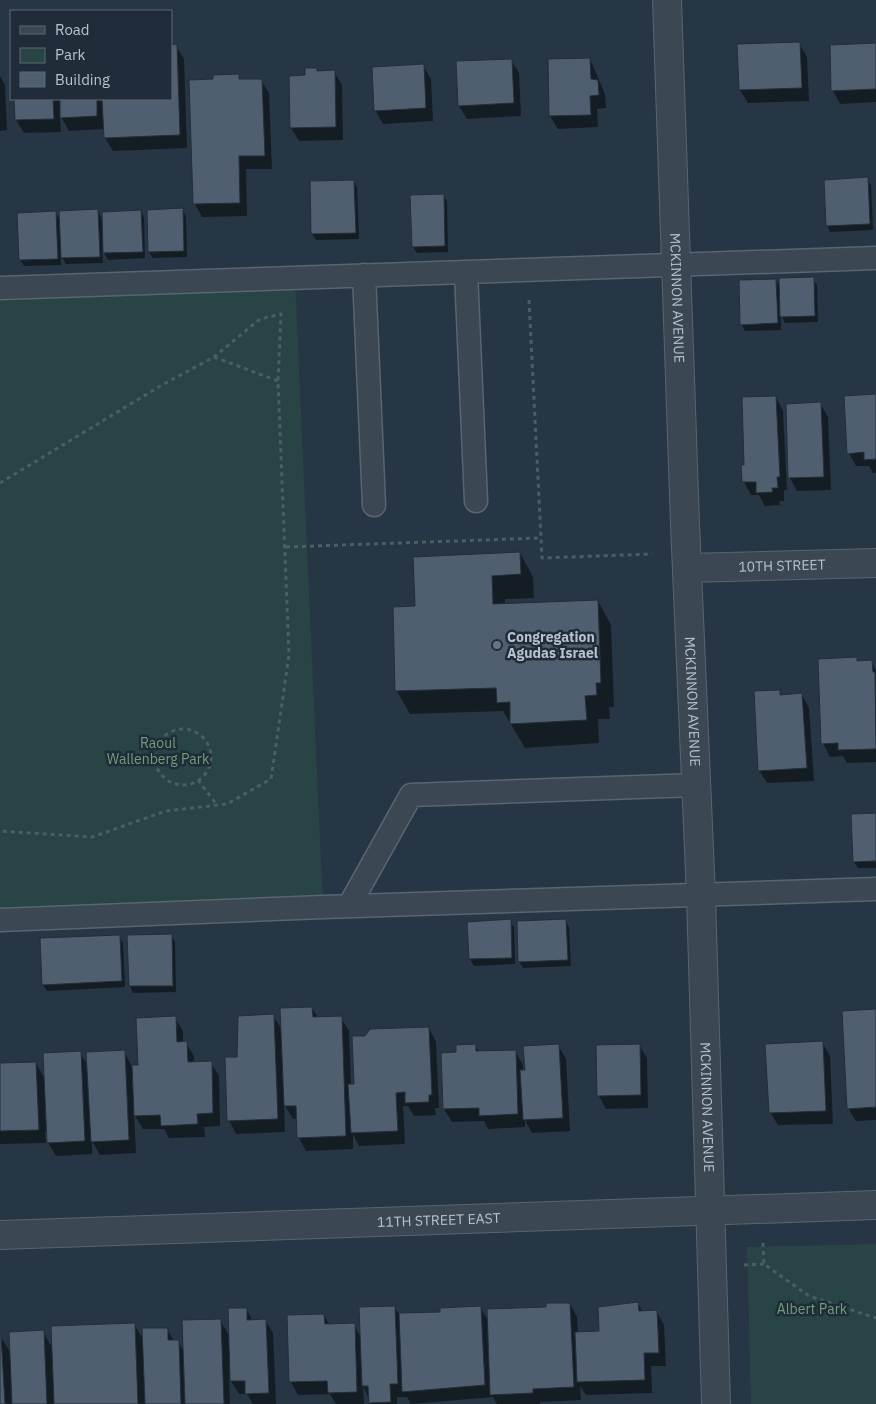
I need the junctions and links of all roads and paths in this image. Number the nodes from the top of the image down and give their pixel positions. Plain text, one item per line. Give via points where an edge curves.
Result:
1 (667, 0) edge
2 (876, 258) edge
3 (677, 266) junction
4 (527, 270) junction
5 (466, 272) junction
6 (364, 275) junction
7 (0, 288) edge
8 (214, 357) junction
9 (278, 381) junction
10 (0, 483) edge
11 (476, 501) dead end
12 (374, 505) dead end
13 (540, 538) junction
14 (656, 546) dead end
15 (286, 547) junction
16 (876, 563) edge
17 (688, 568) junction
18 (198, 780) junction
19 (696, 785) junction
20 (217, 805) junction
21 (0, 831) edge
22 (876, 889) edge
23 (701, 896) junction
24 (349, 906) junction
25 (0, 920) edge
26 (876, 1205) edge
27 (761, 1209) junction
28 (710, 1211) junction
29 (0, 1235) edge
30 (876, 1318) edge
31 (716, 1404) edge

1 - 3 street, MCKINNON AVENUE
2 - 3 lane
3 - 4 lane
3 - 17 street, MCKINNON AVENUE
4 - 5 lane
4 - 13 path
5 - 6 lane
5 - 11 lane
6 - 7 lane
6 - 12 lane
8 - 9 path
8 - 9 path via 260,319 281,314
8 - 10 path
9 - 15 path
13 - 14 path via 542,558 656,554
13 - 15 path
15 - 20 path via 289,655 271,779 227,804
16 - 17 street, 10TH STREET
17 - 19 street, MCKINNON AVENUE
18 - 18 path via 206,774 210,762 207,742 192,730 179,728 169,732 156,746 157,769 175,784 186,785
18 - 20 path
19 - 23 street, MCKINNON AVENUE
19 - 24 lane via 411,795
20 - 21 path via 166,812 92,837
22 - 23 lane
23 - 24 lane
23 - 28 street, MCKINNON AVENUE
24 - 25 lane
26 - 27 street, 11TH STREET EAST
27 - 28 street, 11TH STREET EAST
27 - 30 path via 764,1264 809,1296
28 - 29 street, 11TH STREET EAST
28 - 31 street, MCKINNON AVENUE

